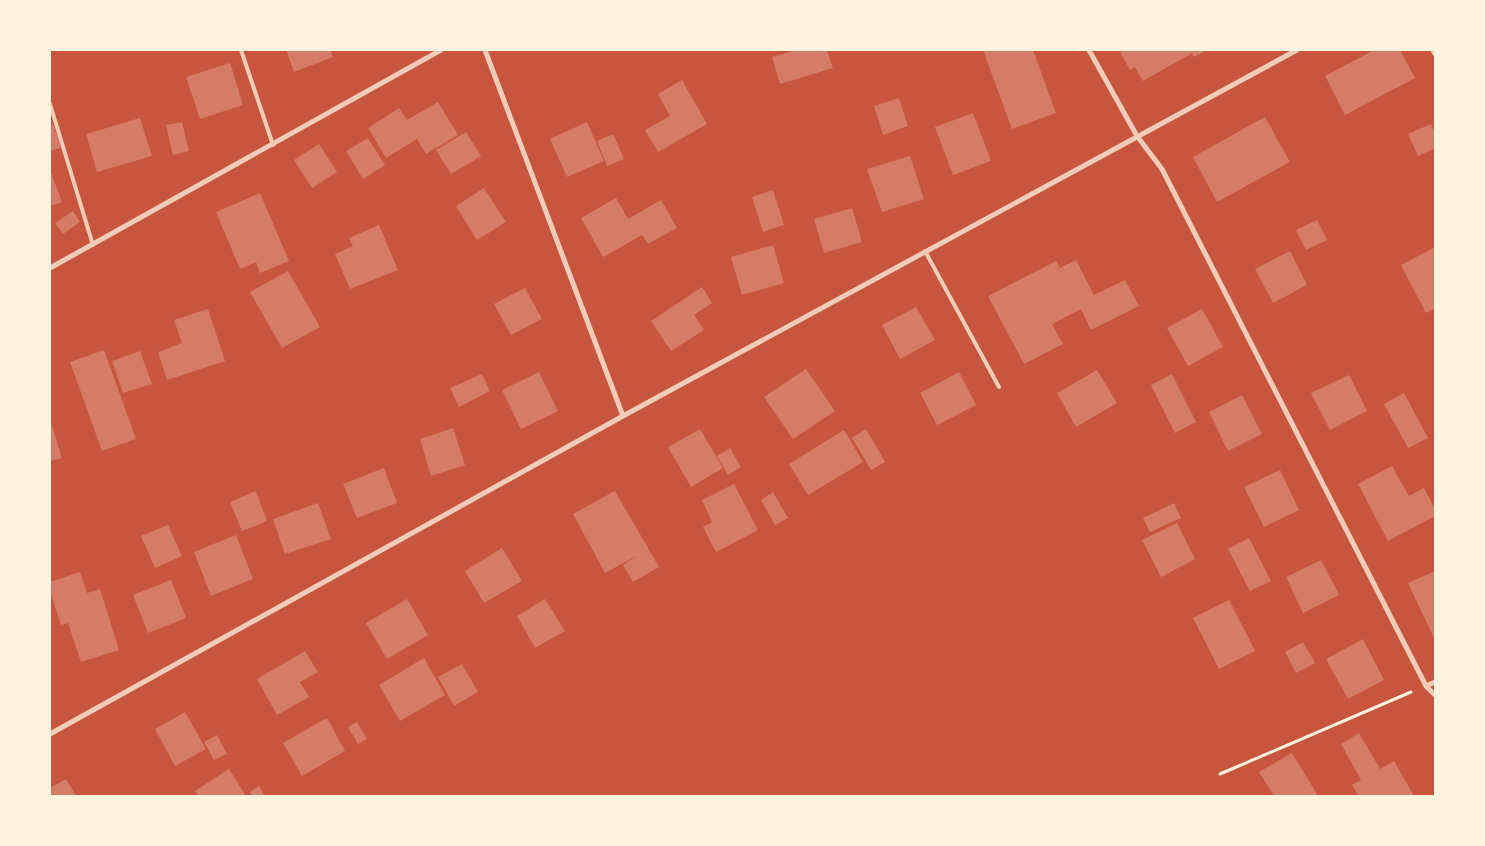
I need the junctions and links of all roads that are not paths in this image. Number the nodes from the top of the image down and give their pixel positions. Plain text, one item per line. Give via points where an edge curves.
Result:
1 (241, 50) edge
2 (441, 50) edge
3 (485, 50) edge
4 (1089, 50) edge
5 (1297, 50) edge
6 (1433, 50) edge
7 (1435, 54) edge
8 (50, 104) edge
9 (1136, 136) junction
10 (273, 145) junction
11 (93, 245) junction
12 (925, 251) junction
13 (50, 268) edge
14 (999, 387) dead end
15 (623, 416) junction
16 (1435, 682) edge
17 (1426, 686) junction
18 (1435, 695) edge
19 (50, 734) edge

1 - 10 lane
2 - 10 street
3 - 15 street
4 - 9 street
5 - 9 street
6 - 7 street
8 - 11 lane
9 - 12 street
9 - 17 street via 1162,169
10 - 11 street
11 - 13 street
12 - 14 lane
12 - 15 street
15 - 19 street
16 - 17 street
17 - 18 street

